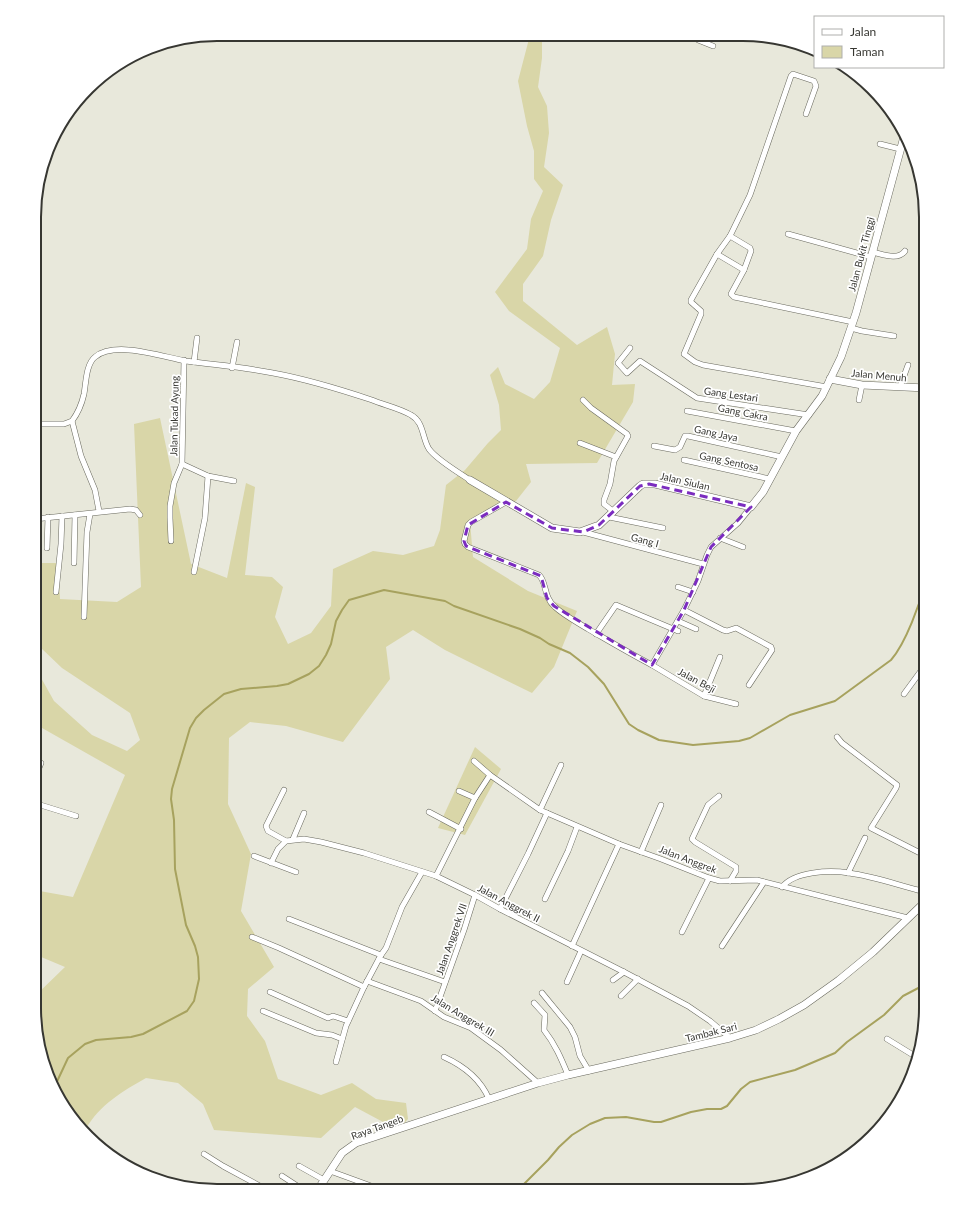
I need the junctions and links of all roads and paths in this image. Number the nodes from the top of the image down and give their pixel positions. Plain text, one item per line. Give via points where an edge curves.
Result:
1 (700, 41) edge
2 (713, 46) dead end
3 (806, 114) dead end
4 (902, 142) edge
5 (880, 144) dead end
6 (900, 149) junction
7 (788, 234) dead end
8 (730, 236) junction
9 (905, 251) dead end
10 (717, 254) junction
11 (871, 254) junction
12 (744, 270) junction
13 (852, 325) junction
14 (894, 336) dead end
15 (197, 338) dead end
16 (237, 342) dead end
17 (630, 348) dead end
18 (184, 360) junction
19 (194, 362) junction
20 (908, 365) dead end
21 (232, 368) junction
22 (830, 379) junction
23 (862, 385) junction
24 (827, 387) junction
25 (900, 387) junction
26 (919, 388) edge
27 (583, 400) dead end
28 (859, 400) dead end
29 (687, 411) dead end
30 (809, 415) junction
31 (72, 421) junction
32 (41, 424) edge
33 (796, 432) junction
34 (580, 443) dead end
35 (654, 446) dead end
36 (616, 457) junction
37 (782, 457) junction
38 (684, 460) dead end
39 (182, 464) junction
40 (208, 476) junction
41 (770, 479) junction
42 (470, 480) joint
43 (234, 481) dead end
44 (506, 502) junction
45 (751, 507) junction
46 (99, 511) junction
47 (90, 514) junction
48 (612, 514) junction
49 (75, 515) junction
50 (140, 515) dead end
51 (48, 516) junction
52 (62, 516) junction
53 (41, 517) edge
54 (663, 528) dead end
55 (583, 532) junction
56 (720, 538) junction
57 (171, 541) dead end
58 (743, 547) dead end
59 (47, 548) dead end
60 (74, 563) dead end
61 (703, 564) junction
62 (194, 572) dead end
63 (678, 587) dead end
64 (56, 592) dead end
65 (693, 592) junction
66 (684, 610) junction
67 (84, 617) dead end
68 (678, 621) junction
69 (676, 629) junction
70 (696, 629) dead end
71 (596, 634) junction
72 (720, 657) dead end
73 (652, 665) junction
74 (919, 674) edge
75 (749, 685) dead end
76 (904, 694) dead end
77 (704, 696) junction
78 (736, 704) dead end
79 (837, 737) dead end
80 (474, 761) dead end
81 (561, 765) dead end
82 (490, 775) junction
83 (284, 790) dead end
84 (459, 790) dead end
85 (719, 796) dead end
86 (475, 798) junction
87 (41, 805) edge
88 (661, 805) dead end
89 (540, 810) junction
90 (429, 812) dead end
91 (304, 813) dead end
92 (547, 813) junction
93 (76, 816) dead end
94 (577, 826) junction
95 (461, 829) junction
96 (865, 838) dead end
97 (293, 839) junction
98 (286, 841) junction
99 (619, 844) junction
100 (641, 852) junction
101 (919, 852) edge
102 (254, 856) dead end
103 (271, 863) junction
104 (296, 872) dead end
105 (422, 872) junction
106 (848, 873) junction
107 (436, 876) junction
108 (709, 878) junction
109 (730, 881) junction
110 (764, 882) junction
111 (782, 886) junction
112 (919, 891) edge
113 (475, 895) junction
114 (545, 900) dead end
115 (919, 908) edge
116 (500, 909) junction
117 (908, 918) junction
118 (289, 919) dead end
119 (682, 932) dead end
120 (252, 937) dead end
121 (572, 946) junction
122 (722, 946) dead end
123 (581, 951) junction
124 (380, 957) junction
125 (624, 972) junction
126 (638, 979) junction
127 (613, 980) dead end
128 (368, 981) junction
129 (445, 982) junction
130 (567, 982) dead end
131 (364, 987) junction
132 (270, 992) dead end
133 (542, 993) dead end
134 (620, 996) dead end
135 (534, 1002) dead end
136 (263, 1011) dead end
137 (435, 1011) junction
138 (348, 1021) junction
139 (730, 1038) junction
140 (342, 1039) junction
141 (887, 1039) dead end
142 (913, 1055) edge
143 (444, 1057) dead end
144 (336, 1062) dead end
145 (589, 1071) junction
146 (568, 1075) junction
147 (538, 1083) junction
148 (490, 1099) junction
149 (463, 1109) joint
150 (204, 1154) dead end
151 (299, 1166) dead end
152 (330, 1171) junction
153 (282, 1176) dead end
154 (324, 1180) junction
155 (256, 1184) edge
156 (294, 1184) edge
157 (321, 1184) edge
158 (366, 1184) edge

1 - 2 street
3 - 8 street via 816,83 793,74 750,195
4 - 6 street, Jalan Bukit Tinggi
5 - 6 street
6 - 11 street, Jalan Bukit Tinggi
7 - 11 street
8 - 10 street
8 - 12 street via 751,249
9 - 11 street via 897,256
10 - 12 street
10 - 24 street via 691,300 701,314 685,356 703,365
11 - 13 street, Jalan Bukit Tinggi
12 - 13 street via 732,292 733,296
13 - 14 street via 862,331
13 - 22 street, Jalan Bukit Tinggi
15 - 19 street
16 - 21 street
17 - 30 street, Gang Lestari via 618,363 627,372 640,360 697,398
18 - 19 street
18 - 31 street via 150,352 119,350 96,355 92,359 81,405
18 - 39 street, Jalan Tukad Ayung
19 - 21 street
20 - 25 street
21 - 42 street via 295,378 363,397 412,415 420,424 429,449
22 - 23 street, Jalan Menuh
22 - 24 street
23 - 25 street, Jalan Menuh
23 - 28 street
24 - 30 street
25 - 26 street, Jalan Menuh
27 - 36 street via 590,408 628,435
29 - 33 street, Gang Cakra
30 - 33 street
31 - 32 street via 64,424
31 - 46 street via 80,456 95,490
33 - 37 street
34 - 36 street
35 - 37 street, Gang Jaya via 675,450 680,447 685,436 688,436
36 - 48 street via 604,502
37 - 41 street
38 - 41 street, Gang Sentosa
39 - 40 street
39 - 57 street, Jalan Tukad Ayung via 171,498
40 - 43 street
40 - 62 street via 205,518
41 - 45 street via 759,499
42 - 44 street
44 - 55 street via 552,528
44 - 71 street, Jalan Beji via 468,524 465,544 539,575 543,580 547,598 554,606
45 - 48 street, Jalan Siulan via 649,484 640,486
45 - 56 street via 738,523
46 - 47 street
46 - 50 street via 134,509
47 - 49 street
47 - 67 street
48 - 54 street
48 - 55 street, Jalan Siulan via 599,525
49 - 52 street
49 - 60 street
51 - 52 street
51 - 53 street
51 - 59 street
52 - 64 street
55 - 61 street, Gang I
56 - 58 street
56 - 61 street via 711,547
61 - 65 street
63 - 65 street
65 - 66 street
66 - 68 street
66 - 75 street via 723,630 736,628 771,647 772,650
68 - 69 street
68 - 70 street
69 - 71 street via 616,605
69 - 73 street
71 - 73 street, Jalan Beji
72 - 77 street
73 - 77 street, Jalan Beji
74 - 76 street
77 - 78 street, Jalan Beji
79 - 101 street via 897,785 871,828
80 - 82 street, Jalan Anggrek
81 - 89 street
82 - 86 street
82 - 89 street, Jalan Anggrek
83 - 98 street via 266,826 268,831
84 - 86 street
85 - 109 street via 708,805 692,839 736,867
86 - 95 street
87 - 93 street
88 - 100 street
89 - 92 street, Jalan Anggrek
90 - 95 street
91 - 97 street
92 - 94 street, Jalan Anggrek
92 - 116 street
94 - 99 street, Jalan Anggrek
94 - 114 street
95 - 107 street
96 - 106 street
97 - 98 street, Jalan Anggrek II
97 - 105 street, Jalan Anggrek II via 321,842 364,853
98 - 103 street via 278,849
99 - 100 street, Jalan Anggrek
99 - 121 street
100 - 108 street, Jalan Anggrek
102 - 103 street
103 - 104 street
105 - 107 street, Jalan Anggrek II
105 - 124 street via 402,907
106 - 111 street via 806,874 792,878
106 - 112 street
107 - 113 street, Jalan Anggrek II
108 - 109 street, Jalan Anggrek
108 - 119 street
109 - 110 street, Jalan Anggrek
110 - 111 street, Jalan Anggrek
110 - 122 street
111 - 117 street, Jalan Anggrek
113 - 116 street, Jalan Anggrek II
113 - 129 street, Jalan Anggrek VII
115 - 117 street, Tambak Sari
116 - 121 street, Jalan Anggrek II
117 - 139 street, Tambak Sari via 857,966 804,1005 779,1020
118 - 124 street
120 - 131 street
121 - 123 street, Jalan Anggrek II
123 - 125 street, Jalan Anggrek II
123 - 130 street
124 - 128 street
124 - 129 street
125 - 126 street, Jalan Anggrek II
125 - 127 street
126 - 134 street
126 - 139 street, Jalan Anggrek II via 688,1006
128 - 131 street
128 - 137 street, Jalan Anggrek III via 421,1001
129 - 137 street, Jalan Anggrek VII
131 - 138 street
132 - 138 street via 328,1018 333,1016
133 - 145 street via 570,1027 580,1056
135 - 146 street via 545,1015 544,1030 554,1043
136 - 140 street via 316,1033
137 - 147 street, Jalan Anggrek III via 484,1037
138 - 140 street
139 - 145 street, Tambak Sari
140 - 144 street
141 - 142 street
143 - 148 street via 456,1062 477,1079
145 - 146 street, Tambak Sari
146 - 147 street, Tambak Sari
147 - 148 street, Tambak Sari
148 - 149 street, Tambak Sari
149 - 152 street, Raya Tangeb via 356,1143 342,1153
150 - 155 street
151 - 154 street
152 - 154 street, Raya Tangeb
152 - 158 street
153 - 156 street
154 - 157 street, Raya Tangeb

